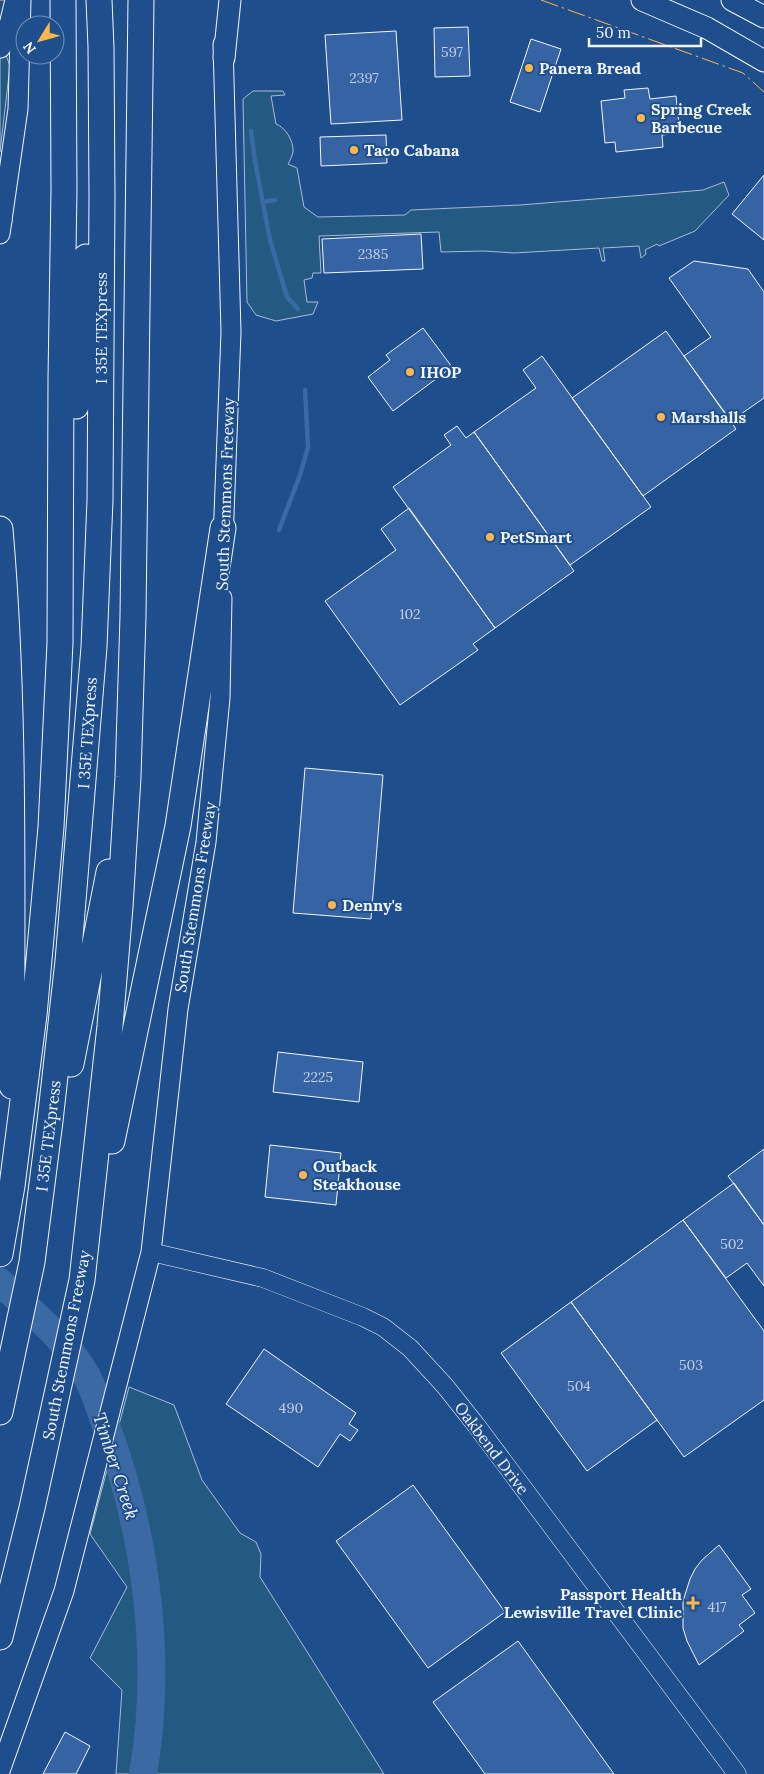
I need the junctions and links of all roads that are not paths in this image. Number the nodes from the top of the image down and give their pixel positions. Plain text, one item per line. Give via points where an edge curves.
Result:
1 (16, 0) edge
2 (21, 0) edge
3 (63, 0) edge
4 (99, 0) edge
5 (141, 0) edge
6 (221, 0) edge
7 (230, 0) edge
8 (642, 0) edge
9 (732, 0) edge
10 (764, 17) edge
11 (0, 47) edge
12 (101, 47) junction
13 (224, 58) junction
14 (764, 61) edge
15 (0, 221) edge
16 (223, 528) junction
17 (0, 529) edge
18 (60, 643) junction
19 (128, 776) junction
20 (12, 1186) junction
21 (151, 1252) junction
22 (0, 1254) edge
23 (32, 1262) junction
24 (82, 1280) junction
25 (0, 1412) edge
26 (0, 1637) edge
27 (0, 1771) edge
28 (737, 1774) edge

1 - 11 main road via 9,29
2 - 15 main road via 18,109
3 - 18 highway
4 - 12 highway
5 - 19 highway, South Stemmons Freeway
6 - 13 main road, South Stemmons Freeway
7 - 13 main road
8 - 14 main road via 707,28
9 - 10 main road
12 - 18 highway
12 - 23 highway, I 35E TEXpress via 100,480 94,647 68,961
13 - 16 main road, South Stemmons Freeway via 231,332
16 - 21 main road, South Stemmons Freeway via 220,698 206,842 178,1009
16 - 24 highway via 178,826
17 - 20 highway via 6,591 11,725
18 - 20 highway via 51,827 34,1016
19 - 23 highway
19 - 24 highway, South Stemmons Freeway via 110,1026
20 - 22 highway
21 - 27 main road, South Stemmons Freeway via 64,1591
21 - 28 street, Oakbend Drive via 263,1278 363,1317 383,1327 410,1348 476,1425
23 - 25 highway, I 35E TEXpress
24 - 26 highway, South Stemmons Freeway

